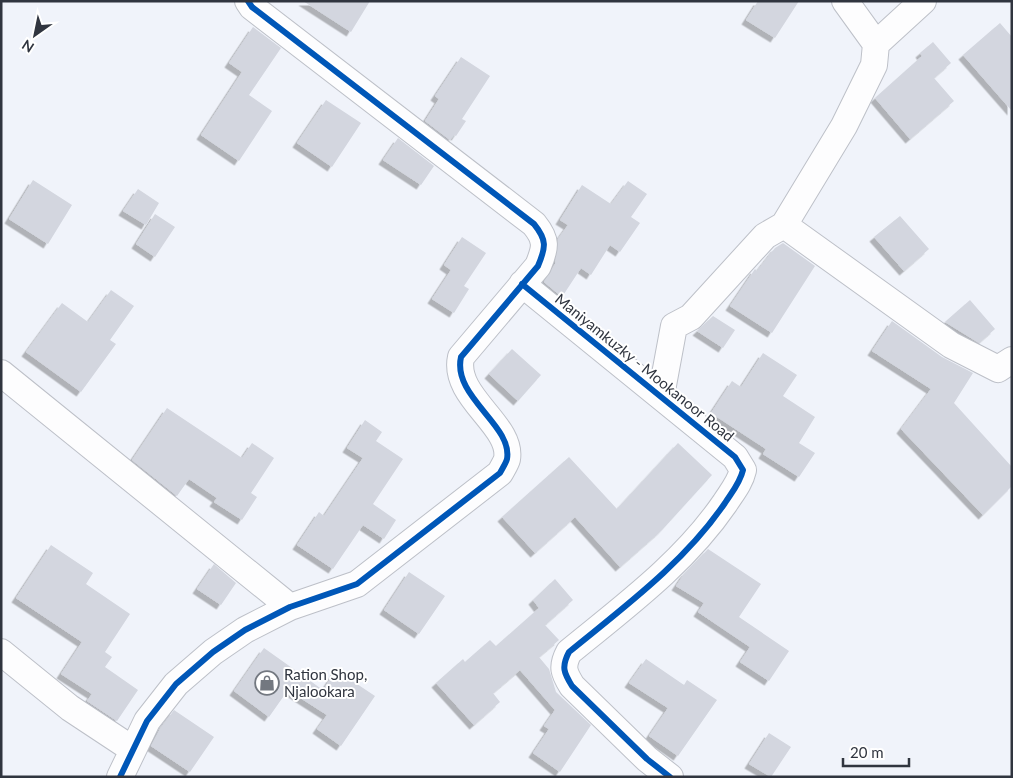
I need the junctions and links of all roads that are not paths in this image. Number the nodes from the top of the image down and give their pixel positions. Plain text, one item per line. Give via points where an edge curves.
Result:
1 (248, 1) edge
2 (845, 1) edge
3 (923, 1) edge
4 (876, 44) junction
5 (784, 225) junction
6 (522, 284) junction
7 (1012, 360) edge
8 (1, 373) edge
9 (661, 396) junction
10 (290, 607) junction
11 (1, 652) edge
12 (132, 750) junction
13 (120, 777) edge
14 (670, 777) edge

1 - 6 street via 534,224 542,234 545,250 538,266
2 - 4 street
3 - 4 street
4 - 5 street via 874,65 844,126
5 - 7 street via 951,346 998,369
5 - 9 street via 765,236 692,317 674,326
6 - 9 street, Maniyamkuzky - Mookanoor Road
6 - 10 street via 461,356 458,368 463,382 506,443 507,459 500,473 358,584
8 - 10 street
9 - 14 street, Maniyamkuzky - Mookanoor Road via 735,457 743,470 740,481 713,521 666,572 569,652 563,663 564,673 572,686
10 - 12 street via 245,630 212,652 176,684 147,721
11 - 12 street via 70,708
12 - 13 street

